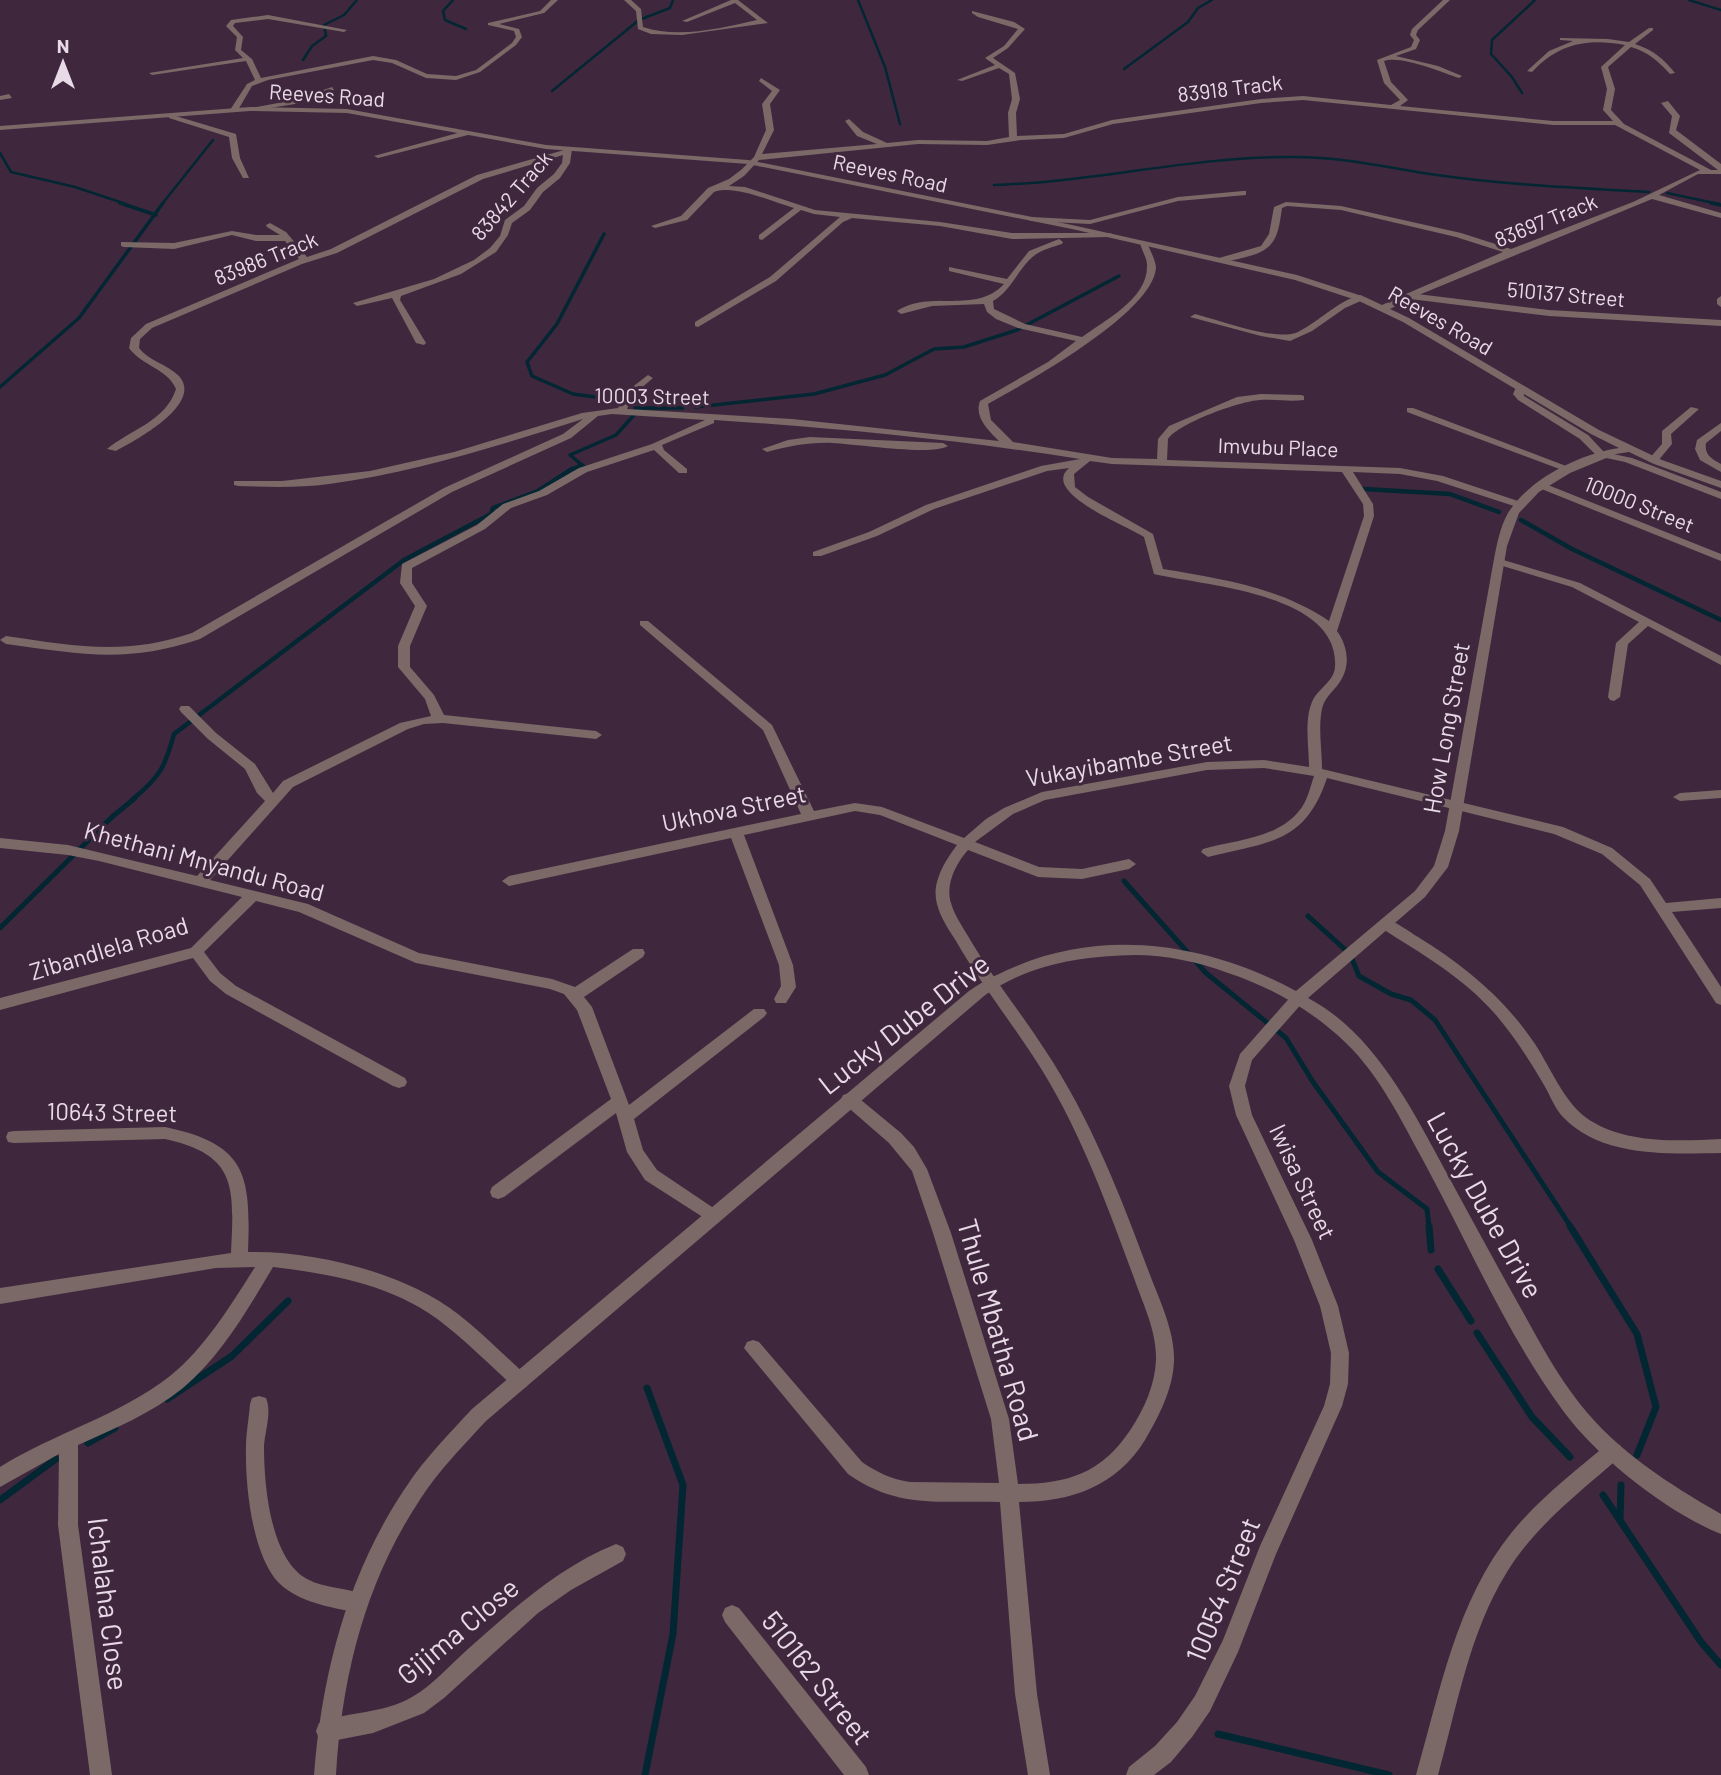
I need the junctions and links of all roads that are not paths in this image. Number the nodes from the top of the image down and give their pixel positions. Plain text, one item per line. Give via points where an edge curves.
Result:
1 (555, 0) edge
2 (627, 0) edge
3 (734, 0) edge
4 (1447, 0) edge
5 (974, 12) dead end
6 (685, 21) dead end
7 (1651, 29) dead end
8 (344, 30) dead end
9 (1562, 39) dead end
10 (1593, 40) junction
11 (1629, 44) junction
12 (1385, 57) junction
13 (248, 59) junction
14 (999, 66) junction
15 (1530, 71) dead end
16 (152, 73) dead end
17 (1672, 73) dead end
18 (1459, 76) dead end
19 (258, 80) junction
20 (761, 80) dead end
21 (960, 80) dead end
22 (332, 89) dead end
23 (9, 96) dead end
24 (0, 98) edge
25 (1403, 98) junction
26 (1665, 103) dead end
27 (1394, 106) junction
28 (250, 109) junction
29 (234, 110) junction
30 (1421, 110) junction
31 (172, 116) junction
32 (849, 121) dead end
33 (1621, 125) junction
34 (0, 128) edge
35 (465, 133) junction
36 (1013, 139) junction
37 (886, 145) junction
38 (567, 151) junction
39 (378, 156) dead end
40 (753, 160) junction
41 (1721, 170) edge
42 (1708, 171) junction
43 (741, 174) junction
44 (246, 176) dead end
45 (719, 187) junction
46 (742, 189) junction
47 (1243, 194) dead end
48 (1652, 196) junction
49 (799, 208) junction
50 (854, 214) junction
51 (1721, 216) edge
52 (1031, 219) junction
53 (270, 225) dead end
54 (655, 226) dead end
55 (1110, 235) junction
56 (1091, 236) junction
57 (762, 237) dead end
58 (288, 238) junction
59 (1143, 243) junction
60 (124, 244) dead end
61 (1511, 252) junction
62 (306, 260) junction
63 (1222, 260) junction
64 (953, 269) dead end
65 (1007, 282) junction
66 (397, 296) junction
67 (1409, 296) junction
68 (1360, 298) junction
69 (1721, 299) edge
70 (988, 300) junction
71 (358, 303) dead end
72 (1721, 304) edge
73 (1384, 308) junction
74 (901, 311) dead end
75 (1195, 317) dead end
76 (1721, 323) edge
77 (698, 324) dead end
78 (1082, 340) junction
79 (421, 343) dead end
80 (648, 377) dead end
81 (1520, 387) junction
82 (1301, 398) dead end
83 (1694, 409) dead end
84 (1410, 410) dead end
85 (598, 412) junction
86 (621, 412) junction
87 (719, 417) junction
88 (1721, 426) edge
89 (981, 443) junction
90 (1010, 445) junction
91 (656, 446) junction
92 (112, 449) dead end
93 (767, 449) dead end
94 (1031, 449) joint
95 (1629, 449) junction
96 (1601, 454) junction
97 (1653, 460) junction
98 (1083, 461) junction
99 (1162, 463) junction
100 (1569, 469) junction
101 (1721, 469) edge
102 (1346, 470) junction
103 (683, 471) dead end
104 (238, 483) dead end
105 (1721, 485) edge
106 (1544, 486) junction
107 (1721, 496) edge
108 (1520, 505) junction
109 (817, 554) dead end
110 (1721, 558) edge
111 (1500, 562) junction
112 (1647, 621) junction
113 (644, 622) dead end
114 (1332, 630) junction
115 (5, 640) dead end
116 (1721, 661) edge
117 (1614, 697) dead end
118 (185, 709) dead end
119 (438, 719) junction
120 (596, 736) dead end
121 (1319, 773) junction
122 (1721, 794) edge
123 (1680, 797) dead end
124 (272, 800) junction
125 (1456, 804) junction
126 (809, 816) junction
127 (736, 833) junction
128 (0, 843) edge
129 (966, 844) junction
130 (1208, 852) dead end
131 (1129, 864) dead end
132 (509, 881) dead end
133 (200, 882) junction
134 (253, 895) junction
135 (1721, 903) edge
136 (1662, 908) junction
137 (1386, 925) junction
138 (196, 952) junction
139 (638, 953) dead end
140 (991, 983) junction
141 (575, 995) junction
142 (1299, 997) junction
143 (781, 999) dead end
144 (1721, 999) edge
145 (0, 1004) edge
146 (759, 1013) dead end
147 (399, 1082) dead end
148 (849, 1099) junction
149 (622, 1109) junction
150 (15, 1137) dead end
151 (1721, 1146) edge
152 (498, 1192) dead end
153 (712, 1216) junction
154 (268, 1259) junction
155 (239, 1260) junction
156 (0, 1296) edge
157 (753, 1348) dead end
158 (520, 1381) junction
159 (260, 1404) dead end
160 (1333, 1406) joint
161 (69, 1440) junction
162 (1613, 1451) junction
163 (0, 1478) edge
164 (1008, 1492) junction
165 (1721, 1525) edge
166 (616, 1554) dead end
167 (357, 1602) junction
168 (733, 1615) dead end
169 (327, 1731) junction
170 (101, 1775) edge
171 (325, 1775) edge
172 (858, 1775) edge
173 (1039, 1775) edge
174 (1137, 1775) edge
175 (1427, 1775) edge

1 - 19 street via 542,12 490,24 517,30 519,38 478,71 462,77 432,77 394,61 373,58
2 - 3 street via 639,10 640,28 652,33 764,22
3 - 6 street
4 - 12 street via 1415,29 1414,48
5 - 14 street via 1015,23 1021,29 1006,47 988,57
7 - 11 street
8 - 13 street via 268,17 233,21 229,26 240,37 238,50
9 - 10 street
10 - 11 street
10 - 15 street via 1552,51
11 - 17 street via 1654,53
11 - 33 street via 1604,67 1612,93 1607,110
12 - 18 street
12 - 25 street via 1380,62 1382,72
13 - 16 street
13 - 19 street
14 - 21 street
14 - 36 street via 1012,73 1016,99
19 - 29 street via 243,92
20 - 40 street via 776,90 765,106 770,130
22 - 28 street via 295,103
23 - 24 street
25 - 27 street via 1404,102
25 - 30 street
26 - 41 street via 1676,116 1672,131
27 - 30 street, 83918 Track
27 - 36 street, 83918 Track via 1283,99 1104,123 1064,136
28 - 29 street, Reeves Road
28 - 35 street, Reeves Road via 357,112
29 - 31 street, Reeves Road
30 - 33 street, 83918 Track
31 - 34 street, Reeves Road
31 - 44 street via 233,136 236,158
32 - 37 street via 860,134
33 - 42 street, 83918 Track
35 - 38 street, Reeves Road
35 - 39 street
36 - 37 street, 83918 Track
37 - 40 street, 83918 Track
38 - 40 street, Reeves Road
38 - 62 street, 83986 Track via 480,177 334,251
38 - 66 street, 83842 Track via 562,169 508,222 504,237 493,249 447,277
40 - 43 street
40 - 52 street, Reeves Road
41 - 42 street, 83697 Track
42 - 48 street, 83697 Track
43 - 45 street
43 - 46 street
45 - 46 street
45 - 54 street via 684,218
46 - 49 street
47 - 52 street via 1178,199 1090,222
48 - 51 street
48 - 61 street, 83697 Track
49 - 50 street
49 - 57 street
50 - 56 street via 1012,236
50 - 77 street via 840,220 757,290
52 - 55 street, Reeves Road
53 - 58 street
55 - 56 street
55 - 59 street, Reeves Road
56 - 65 street via 1039,247
58 - 60 street via 232,233 174,246
58 - 62 street
59 - 63 street, Reeves Road
59 - 78 street via 1152,266 1146,287 1131,304
61 - 63 street via 1341,208 1286,204 1278,207 1275,233 1266,247
61 - 67 street, 83697 Track
62 - 92 street, 83986 Track via 164,319 139,335 136,353 176,378 180,394 150,427
63 - 68 street, Reeves Road
64 - 65 street
65 - 70 street
66 - 71 street, 83842 Track
66 - 79 street
67 - 73 street, 83697 Track
67 - 76 street, 510137 Street via 1558,313
68 - 73 street, Reeves Road
68 - 75 street via 1344,303 1326,320 1288,339
69 - 72 street
70 - 74 street via 932,303
70 - 78 street via 997,316
73 - 81 street, Reeves Road
78 - 90 street via 1029,378 983,403 984,417
80 - 86 street via 629,394
81 - 95 street, Reeves Road
81 - 96 street via 1521,397 1584,437
82 - 99 street via 1237,400 1173,428 1161,441
83 - 97 street via 1666,433 1667,444
84 - 100 street
85 - 86 street, 10003 Street
85 - 104 street, 10003 Street via 402,467 291,484
85 - 115 street via 559,441 448,490 173,645 139,653 107,653
86 - 87 street, 10003 Street
87 - 89 street, 10003 Street
87 - 91 street
88 - 101 street via 1699,449
89 - 90 street, 10003 Street
89 - 93 street via 914,447 811,441
90 - 94 street, 10003 Street
91 - 103 street
91 - 119 street via 583,470 507,506 481,527 406,566 406,583 421,606 404,646 404,667 432,698
94 - 98 street, Imvubu Place
95 - 96 street, How Long Street
95 - 97 street, Reeves Road
96 - 100 street, How Long Street
96 - 107 street
97 - 105 street, Reeves Road
98 - 99 street, Imvubu Place
98 - 109 street via 1045,468 930,507
98 - 114 street via 1069,473 1071,490 1149,536 1158,572 1276,596 1306,609
99 - 102 street, Imvubu Place
100 - 106 street, How Long Street
102 - 108 street, Imvubu Place via 1418,474
102 - 114 street via 1368,504 1369,516
106 - 108 street, How Long Street
106 - 110 street, 10000 Street
108 - 111 street, How Long Street via 1510,519
111 - 112 street via 1565,580
111 - 125 street, How Long Street
112 - 116 street
112 - 117 street via 1622,643
113 - 126 street via 768,728
114 - 121 street via 1341,648 1341,667 1317,704
118 - 124 street via 250,767
119 - 120 street
119 - 124 street via 404,726 299,778
121 - 125 street, Vukayibambe Street
121 - 129 street, Vukayibambe Street via 1264,764 1220,764 1042,796 1012,807
121 - 130 street via 1305,813 1289,826
122 - 123 street
124 - 133 street
125 - 136 street, Vukayibambe Street via 1592,843 1645,882
125 - 137 street, How Long Street via 1441,867
126 - 127 street, Ukhova Street
126 - 129 street, Ukhova Street via 855,807 874,809
127 - 132 street, Ukhova Street
127 - 143 street via 786,965 789,987
128 - 133 street, Khethani Mnyandu Road via 68,850
129 - 131 street, Ukhova Street via 1038,873 1082,874
129 - 140 street, Vukayibambe Street via 946,874 943,902
133 - 134 street, Khethani Mnyandu Road
134 - 138 street, Zibandlela Road
134 - 141 street, Khethani Mnyandu Road via 328,917 416,958 552,984
135 - 136 street
136 - 144 street, Vukayibambe Street
137 - 142 street, How Long Street
137 - 151 street via 1463,974 1492,1001 1577,1120 1628,1143
138 - 145 street, Zibandlela Road
138 - 147 street via 230,990
139 - 141 street
140 - 142 street, Lucky Dube Drive via 1049,959 1097,951 1146,950 1229,966
140 - 148 street, Lucky Dube Drive
140 - 164 street, Vukayibambe Street via 1054,1077 1115,1200 1158,1321 1165,1362 1136,1437 1109,1468 1072,1487
141 - 149 street via 596,1034
142 - 160 street, Iwisa Street via 1245,1058 1237,1086 1244,1115 1329,1306 1340,1353
142 - 162 street, Lucky Dube Drive via 1330,1018 1371,1058 1552,1379 1578,1417
146 - 149 street
148 - 153 street, Lucky Dube Drive
148 - 164 street, Thule Mbatha Road via 908,1152 925,1184 1000,1419
149 - 152 street
149 - 153 street via 635,1152 651,1175
150 - 155 street, 10643 Street via 165,1133 203,1144 225,1160 240,1189
153 - 158 street, Lucky Dube Drive
154 - 155 street
154 - 158 street via 345,1270 415,1296 450,1318
154 - 161 street via 189,1371 150,1399
155 - 156 street
157 - 164 street, Vukayibambe Street via 855,1468 872,1481 911,1492
158 - 167 street, Lucky Dube Drive via 479,1415 414,1491
159 - 167 street via 256,1473 264,1525 282,1572 310,1591
160 - 174 street, 10054 Street via 1213,1687 1175,1743
161 - 163 street
161 - 170 street, Ichalaha Close via 68,1525
162 - 165 street, Lucky Dube Drive via 1647,1479
162 - 175 street via 1542,1515 1496,1571 1470,1629
164 - 173 street, Thule Mbatha Road via 1026,1694
166 - 169 street, Gijima Close via 531,1606 417,1706 373,1722
167 - 169 street, Lucky Dube Drive via 338,1665
168 - 172 street, 510162 Street
169 - 171 street, Lucky Dube Drive

